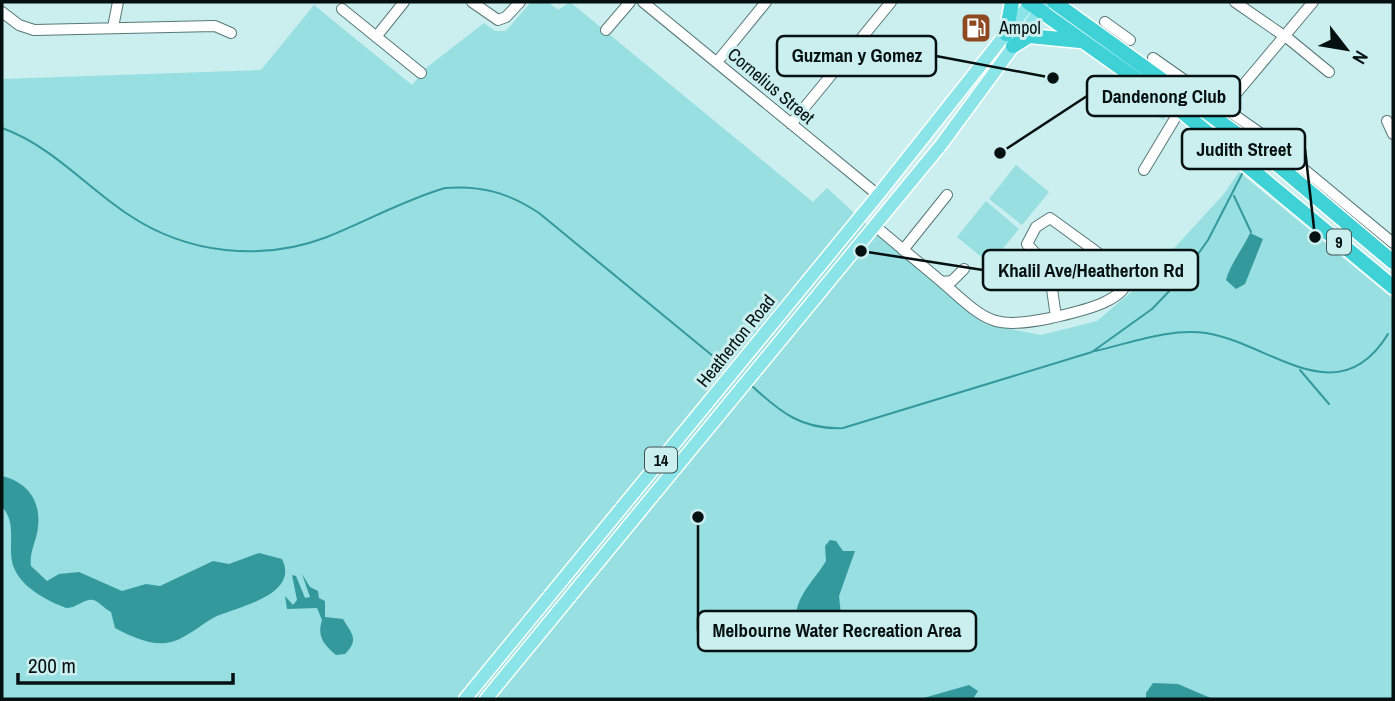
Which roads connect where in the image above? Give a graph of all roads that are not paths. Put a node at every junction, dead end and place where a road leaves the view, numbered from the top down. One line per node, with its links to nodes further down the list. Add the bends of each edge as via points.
1 (118, 2): 18 (street)
2 (404, 2): 22 (street)
3 (472, 2): 4 (street, via 500,20)
4 (520, 2)
5 (630, 2): 19 (street)
6 (643, 2): 28 (street, Cornelius Street)
7 (766, 2): 28 (street)
8 (891, 2): 34 (street)
9 (1012, 2): 24 (highway)
10 (1054, 2): 14 (highway, 9)
11 (1235, 2): 23 (street)
12 (1313, 2): 23 (street)
13 (1035, 4): 24 (main road, Heatherton Road / 14); 26 (highway, 9)
14 (1069, 8): 21 (highway, 9)
15 (342, 9): 22 (street)
16 (2, 12): 18 (street, via 34,30)
17 (1105, 22): 21 (street)
18 (113, 27): 20 (street, via 215,26)
19 (607, 30)
20 (231, 33)
21 (1114, 36): 25 (street); 43 (highway, 9)
22 (376, 37): 30 (street)
23 (1285, 37): 29 (street); 31 (street)
24 (1009, 40): 26 (highway, via 1029,36); 37 (main road, Heatherton Road / 14); 39 (main road, Heatherton Road / 14, via 941,145)
25 (1130, 40)
26 (1080, 41): 32 (highway, 9)
27 (1153, 58): 31 (street)
28 (717, 62): 34 (street, Cornelius Street)
29 (1329, 72)
30 (421, 74)
31 (1224, 108): 43 (street, via 1260,133)
32 (1180, 110): 36 (street); 45 (highway, 9)
33 (1387, 121): 35 (street)
34 (791, 124): 37 (street, Cornelius Street)
35 (1393, 134)
36 (1144, 170)
37 (878, 195): 39 (main road); 40 (main road, Heatherton Road / 14)
38 (947, 195): 42 (street)
39 (891, 206): 41 (main road, Heatherton Road / 14)
40 (861, 215): 41 (main road); 49 (main road, Heatherton Road / 14)
41 (875, 226): 42 (street); 50 (main road, Heatherton Road / 14)
42 (904, 250): 46 (street)
43 (1392, 252): 45 (street)
44 (964, 269): 46 (street, via 953,281)
45 (1374, 271): 47 (highway, 9)
46 (942, 282): 48 (street, via 993,323)
47 (1393, 287)
48 (1056, 317): 48 (street, via 1106,302 1129,280 1116,263 1050,218 1036,227 1027,244 1049,268)
49 (466, 699)
50 (486, 699)

